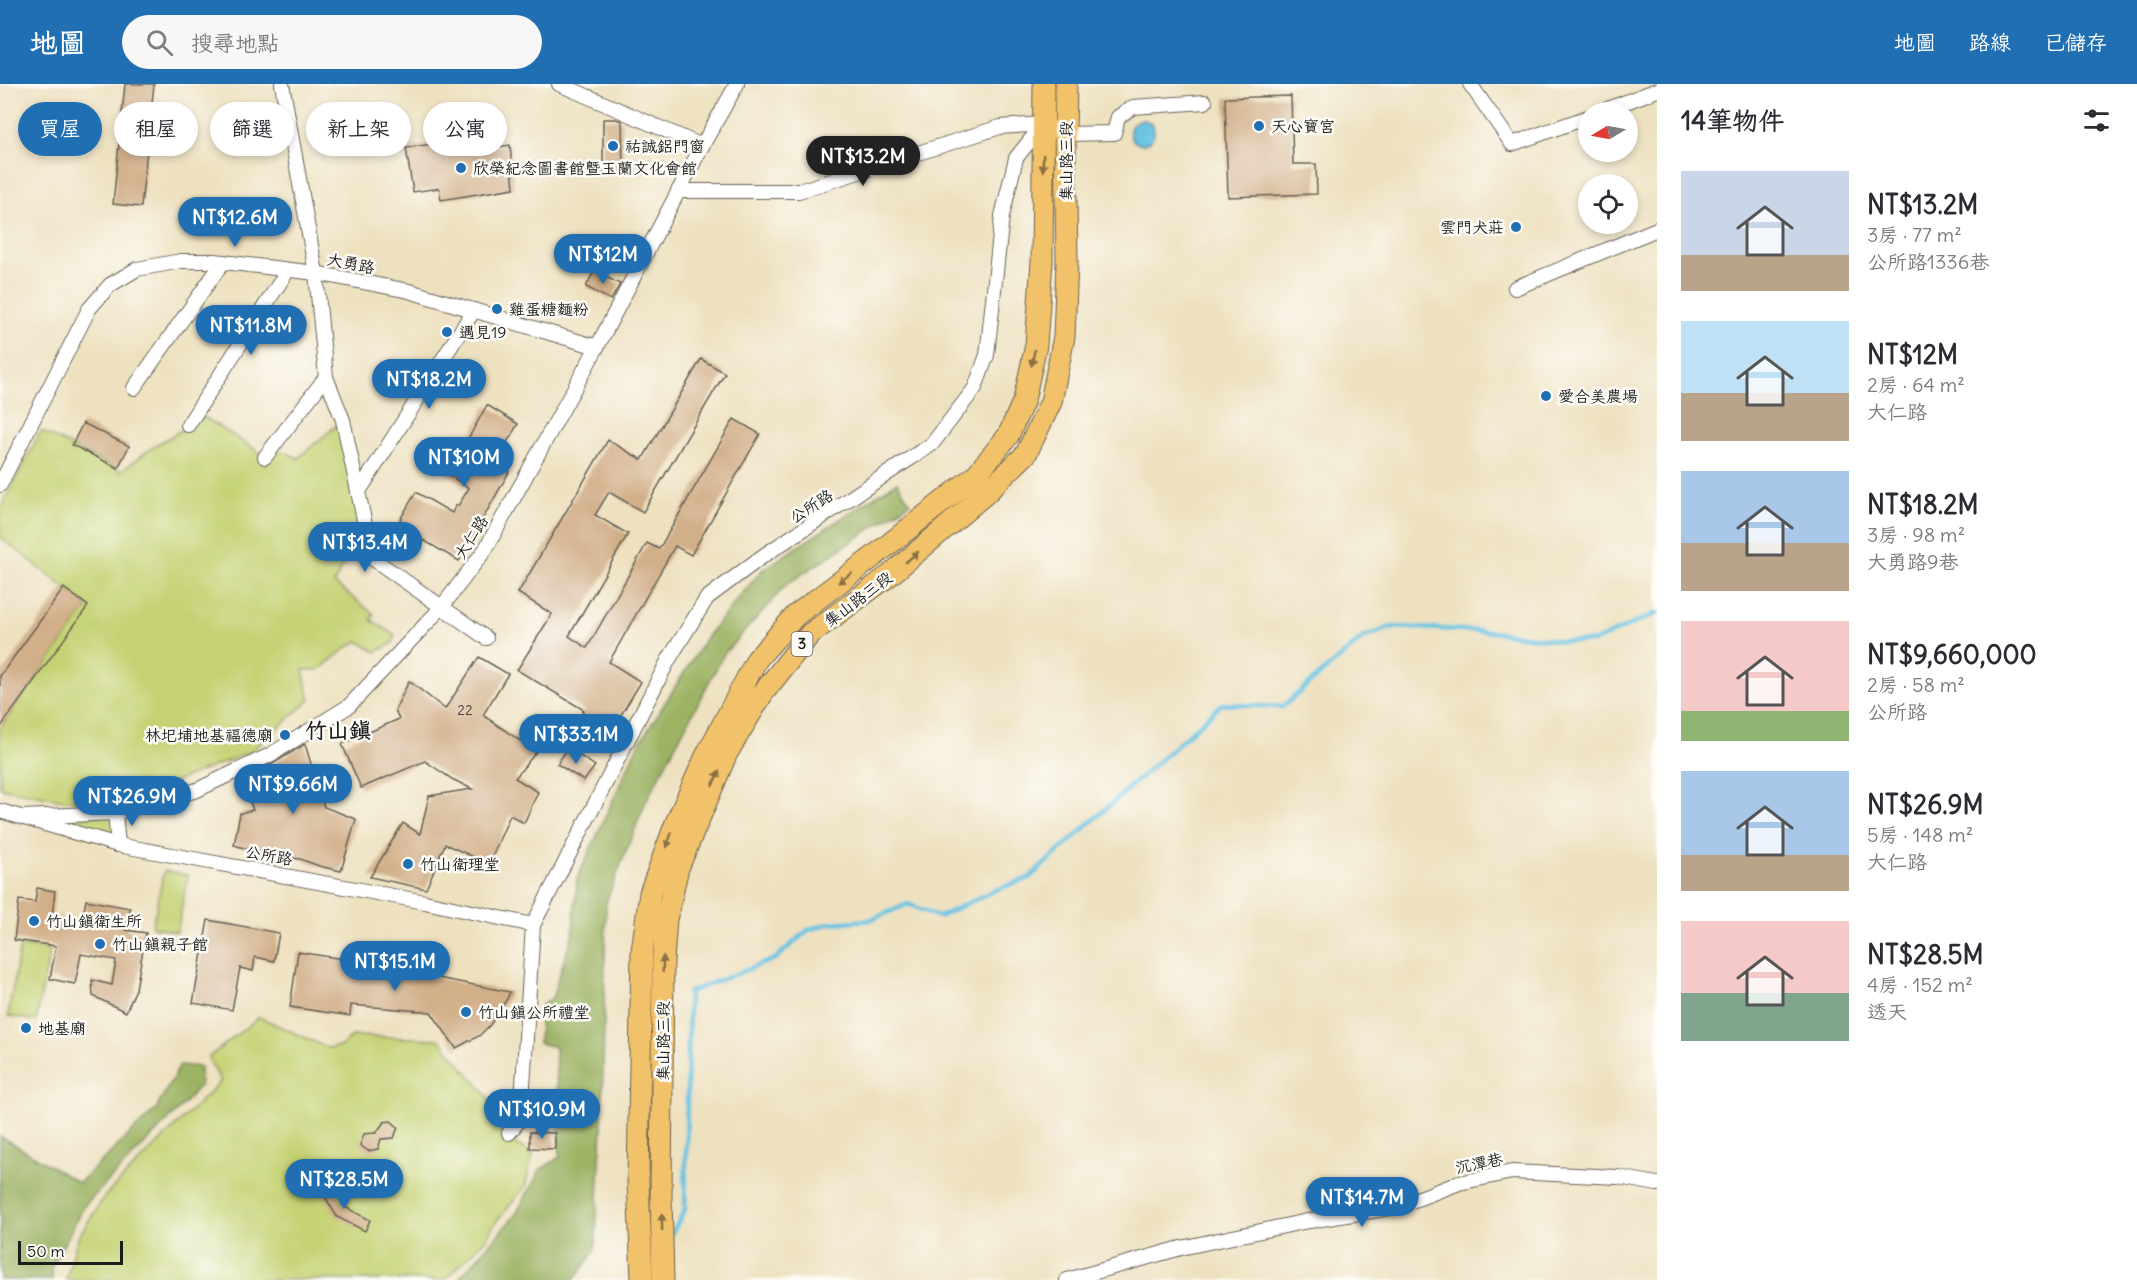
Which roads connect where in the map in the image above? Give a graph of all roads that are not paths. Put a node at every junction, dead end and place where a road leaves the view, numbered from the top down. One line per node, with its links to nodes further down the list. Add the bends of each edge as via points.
1 (282, 84): 18 (street)
2 (559, 84): 13 (street)
3 (737, 84): 13 (street, 大仁路)
4 (1044, 84): 11 (main road, 集山路三段 / 3)
5 (1066, 84): 12 (main road, 集山路三段 / 3)
6 (1470, 84): 10 (street, via 1512,144)
7 (1657, 90): 9 (street)
8 (1205, 102): 12 (street, via 1133,107 1118,117 1114,133)
9 (1626, 102)
10 (1578, 121)
11 (1043, 124): 12 (street); 14 (street, via 1000,127 799,191); 34 (street, 公所路, via 1016,158 1002,216 987,355 975,388 932,444 763,556 707,598 669,660); 37 (main road, 集山路三段 / 3, one-way to 37, via 1042,261 1036,345 1024,400 1008,436 975,476 796,615 757,659 693,785 650,892 642,951 638,1180)
12 (1065, 134): 38 (main road, 集山路三段 / 3, one-way to 12, via 663,961 666,919 678,868 727,753 763,693 810,634 890,575 1026,454 1051,402 1064,337)
13 (702, 146): 14 (street, 大仁路)
14 (678, 191): 21 (street, 大仁路)
15 (1657, 229): 19 (street)
16 (223, 262): 17 (street, 大勇路); 23 (street); 26 (street, 大勇路, via 181,261 137,268 110,285 89,309)
17 (288, 270): 18 (street, 大勇路); 24 (street)
18 (316, 273): 20 (street, 大勇路, via 409,291); 22 (street)
19 (1515, 288)
20 (474, 310): 21 (street, 大勇路); 27 (street)
21 (597, 347): 28 (street, 大仁路, via 485,550)
22 (326, 376): 25 (street); 27 (street, via 343,420)
23 (134, 388)
24 (188, 425)
25 (265, 457)
26 (0, 485)
27 (358, 493): 28 (street, via 372,558)
28 (441, 608): 29 (street); 31 (street, 大仁路, via 349,706 270,755 197,790)
29 (486, 639)
30 (0, 811): 32 (street, 公所路)
31 (115, 813): 32 (street, 大仁路); 33 (street)
32 (23, 817): 33 (street, 公所路)
33 (118, 845): 34 (street, 公所路)
34 (533, 925): 35 (street, 公所路, via 521,1118)
35 (509, 1133)
36 (1657, 1184): 39 (street, 沉潭巷, via 1618,1177 1512,1172 1459,1184 1396,1207 1181,1248)
37 (642, 1280)
38 (663, 1280)
39 (1067, 1280)

